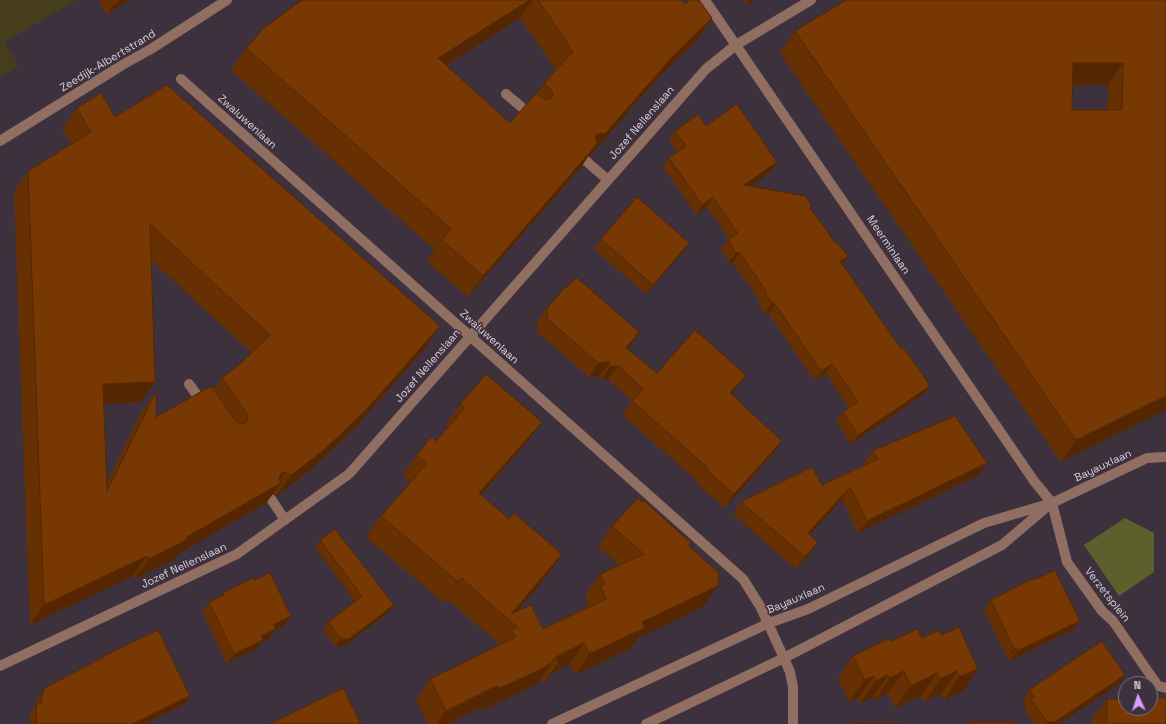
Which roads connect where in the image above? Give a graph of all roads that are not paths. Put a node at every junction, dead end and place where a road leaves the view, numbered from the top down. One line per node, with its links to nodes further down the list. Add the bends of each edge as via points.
1 (227, 0): 8 (street, Zeedijk-Albertstrand)
2 (705, 0): 4 (street, Meerminlaan)
3 (811, 0): 4 (street, Jozef Nellenslaan)
4 (736, 45): 10 (street, Jozef Nellenslaan, via 706,69); 16 (street, Meerminlaan, via 1034,481)
5 (181, 79): 11 (street, Zwaluwenlaan)
6 (506, 94): 7 (street)
7 (531, 115)
8 (0, 141)
9 (586, 161): 10 (street)
10 (608, 180): 11 (street, Jozef Nellenslaan)
11 (470, 336): 17 (street, Jozef Nellenslaan, via 349,474); 18 (street, Zwaluwenlaan, via 743,579)
12 (189, 384): 13 (street)
13 (210, 414)
14 (1166, 457): 16 (street, Bayauxlaan, via 1147,458)
15 (271, 500): 17 (street)
16 (1052, 503): 18 (street, Bayauxlaan, via 984,523 808,609); 19 (street, Bayauxlaan, via 1002,545); 21 (street, Verzetsplein, via 1067,562 1102,611 1113,621 1158,686)
17 (286, 520): 20 (street, Jozef Nellenslaan, via 237,554)
18 (768, 623): 19 (street, Zwaluwenlaan); 22 (street, Bayauxlaan)
19 (784, 658): 23 (street, Bayauxlaan); 24 (street, Zwaluwenlaan, via 790,672)
20 (0, 666)
21 (1166, 688)
22 (552, 724)
23 (646, 724)
24 (793, 724)

